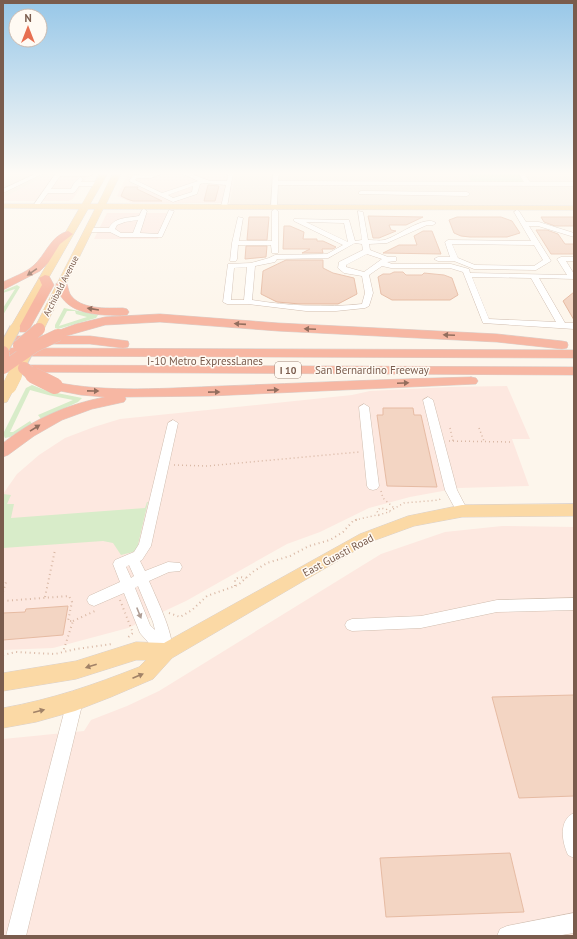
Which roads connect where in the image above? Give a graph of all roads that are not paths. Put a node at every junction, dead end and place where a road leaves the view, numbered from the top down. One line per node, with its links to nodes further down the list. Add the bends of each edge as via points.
1 (78, 217): 16 (main road, Archibald Avenue)
2 (96, 217): 14 (main road, Archibald Avenue)
3 (134, 217): 15 (street, via 114,224)
4 (142, 217): 17 (street)
5 (168, 217): 17 (street, via 160,236)
6 (274, 217): 22 (street)
7 (360, 217): 11 (street)
8 (520, 217): 13 (street)
9 (240, 218): 21 (street)
10 (347, 221): 11 (street); 23 (street); 23 (street, via 296,220)
11 (360, 221): 19 (street)
12 (433, 223): 19 (street, via 426,223 385,242)
13 (524, 224): 18 (street, via 539,224); 20 (street)
14 (89, 230): 15 (street); 38 (main road, Archibald Avenue)
15 (111, 230): 17 (street, via 120,235)
16 (68, 234): 37 (main road, Archibald Avenue); 39 (highway, one-way to 39, via 56,242 36,269)
17 (136, 235)
18 (574, 235)
19 (365, 242): 23 (street); 24 (street)
20 (536, 242): 27 (street, via 448,242); 30 (street, via 547,261)
21 (235, 243): 22 (street); 26 (street)
22 (275, 243): 25 (street)
23 (350, 244): 25 (street, via 328,256)
24 (367, 251): 29 (street); 33 (street, via 342,264 342,268 347,271)
25 (275, 256): 31 (street, via 272,260)
26 (233, 259)
27 (455, 259): 29 (street); 32 (street)
28 (574, 259): 36 (street, via 561,259)
29 (385, 261): 32 (street, via 391,266 451,266); 33 (street)
30 (542, 264): 32 (street, via 536,268); 35 (street)
31 (251, 266): 40 (street); 40 (street, via 231,266 227,302)
32 (468, 270): 34 (street); 42 (street, via 486,321)
33 (365, 274): 40 (street, via 369,294 365,306 341,310 280,307)
34 (534, 276): 35 (street); 42 (street)
35 (549, 276): 36 (street)
36 (573, 277)
37 (45, 278): 44 (highway, via 48,285)
38 (62, 284): 41 (highway, one-way to 38, via 79,306 66,296); 45 (main road, Archibald Avenue)
39 (3, 287)
40 (248, 302)
41 (160, 318): 49 (highway, one-way to 41, via 497,338); 51 (highway, bridge, via 105,321 80,327 58,335)
42 (562, 325): 43 (street)
43 (574, 326)
44 (19, 328): 50 (main road, bridge); 51 (highway)
45 (39, 329): 51 (highway, bridge)
46 (3, 340): 48 (highway, via 90,340)
47 (3, 344): 48 (highway)
48 (130, 345): 49 (highway)
49 (573, 348): 50 (highway, I-10 Metro ExpressLanes)
50 (3, 351): 52 (highway, bridge)
51 (21, 355): 52 (highway); 54 (highway, bridge); 57 (highway, one-way to 57, bridge, via 37,378 66,389); 58 (main road, bridge)
52 (3, 360): 53 (highway, I-10 Metro ExpressLanes)
53 (574, 362)
54 (3, 368): 55 (highway, San Bernardino Freeway / I 10)
55 (574, 371)
56 (574, 376): 57 (highway, one-way to 56, via 358,384 554,379)
57 (194, 392): 62 (highway, one-way to 57, via 45,422 89,405 129,398)
58 (3, 399)
59 (428, 400): 65 (street, via 451,490)
60 (364, 407): 63 (street)
61 (173, 423): 66 (street, via 145,546 143,552)
62 (3, 451)
63 (373, 486)
64 (574, 510): 65 (main road, East Guasti Road)
65 (462, 511): 73 (main road, East Guasti Road, via 413,520 365,538)
66 (133, 559): 68 (street); 69 (street, via 119,564)
67 (176, 567): 68 (street, via 168,567)
68 (142, 579): 69 (street); 73 (street, via 160,622)
69 (123, 592): 71 (street); 73 (street, one-way to 73, via 145,629)
70 (574, 604): 72 (street, via 497,606 420,622)
71 (96, 605)
72 (352, 625)
73 (166, 652): 74 (main road, one-way to 74, via 136,651 76,670); 75 (main road, East Guasti Road, one-way to 73, via 146,673)
74 (3, 682)
75 (74, 701): 76 (main road, East Guasti Road, one-way to 75); 80 (street)
76 (3, 718)
77 (574, 822): 78 (street, via 571,826)
78 (574, 849)
79 (574, 923): 81 (street)
80 (16, 936)
81 (507, 936)

